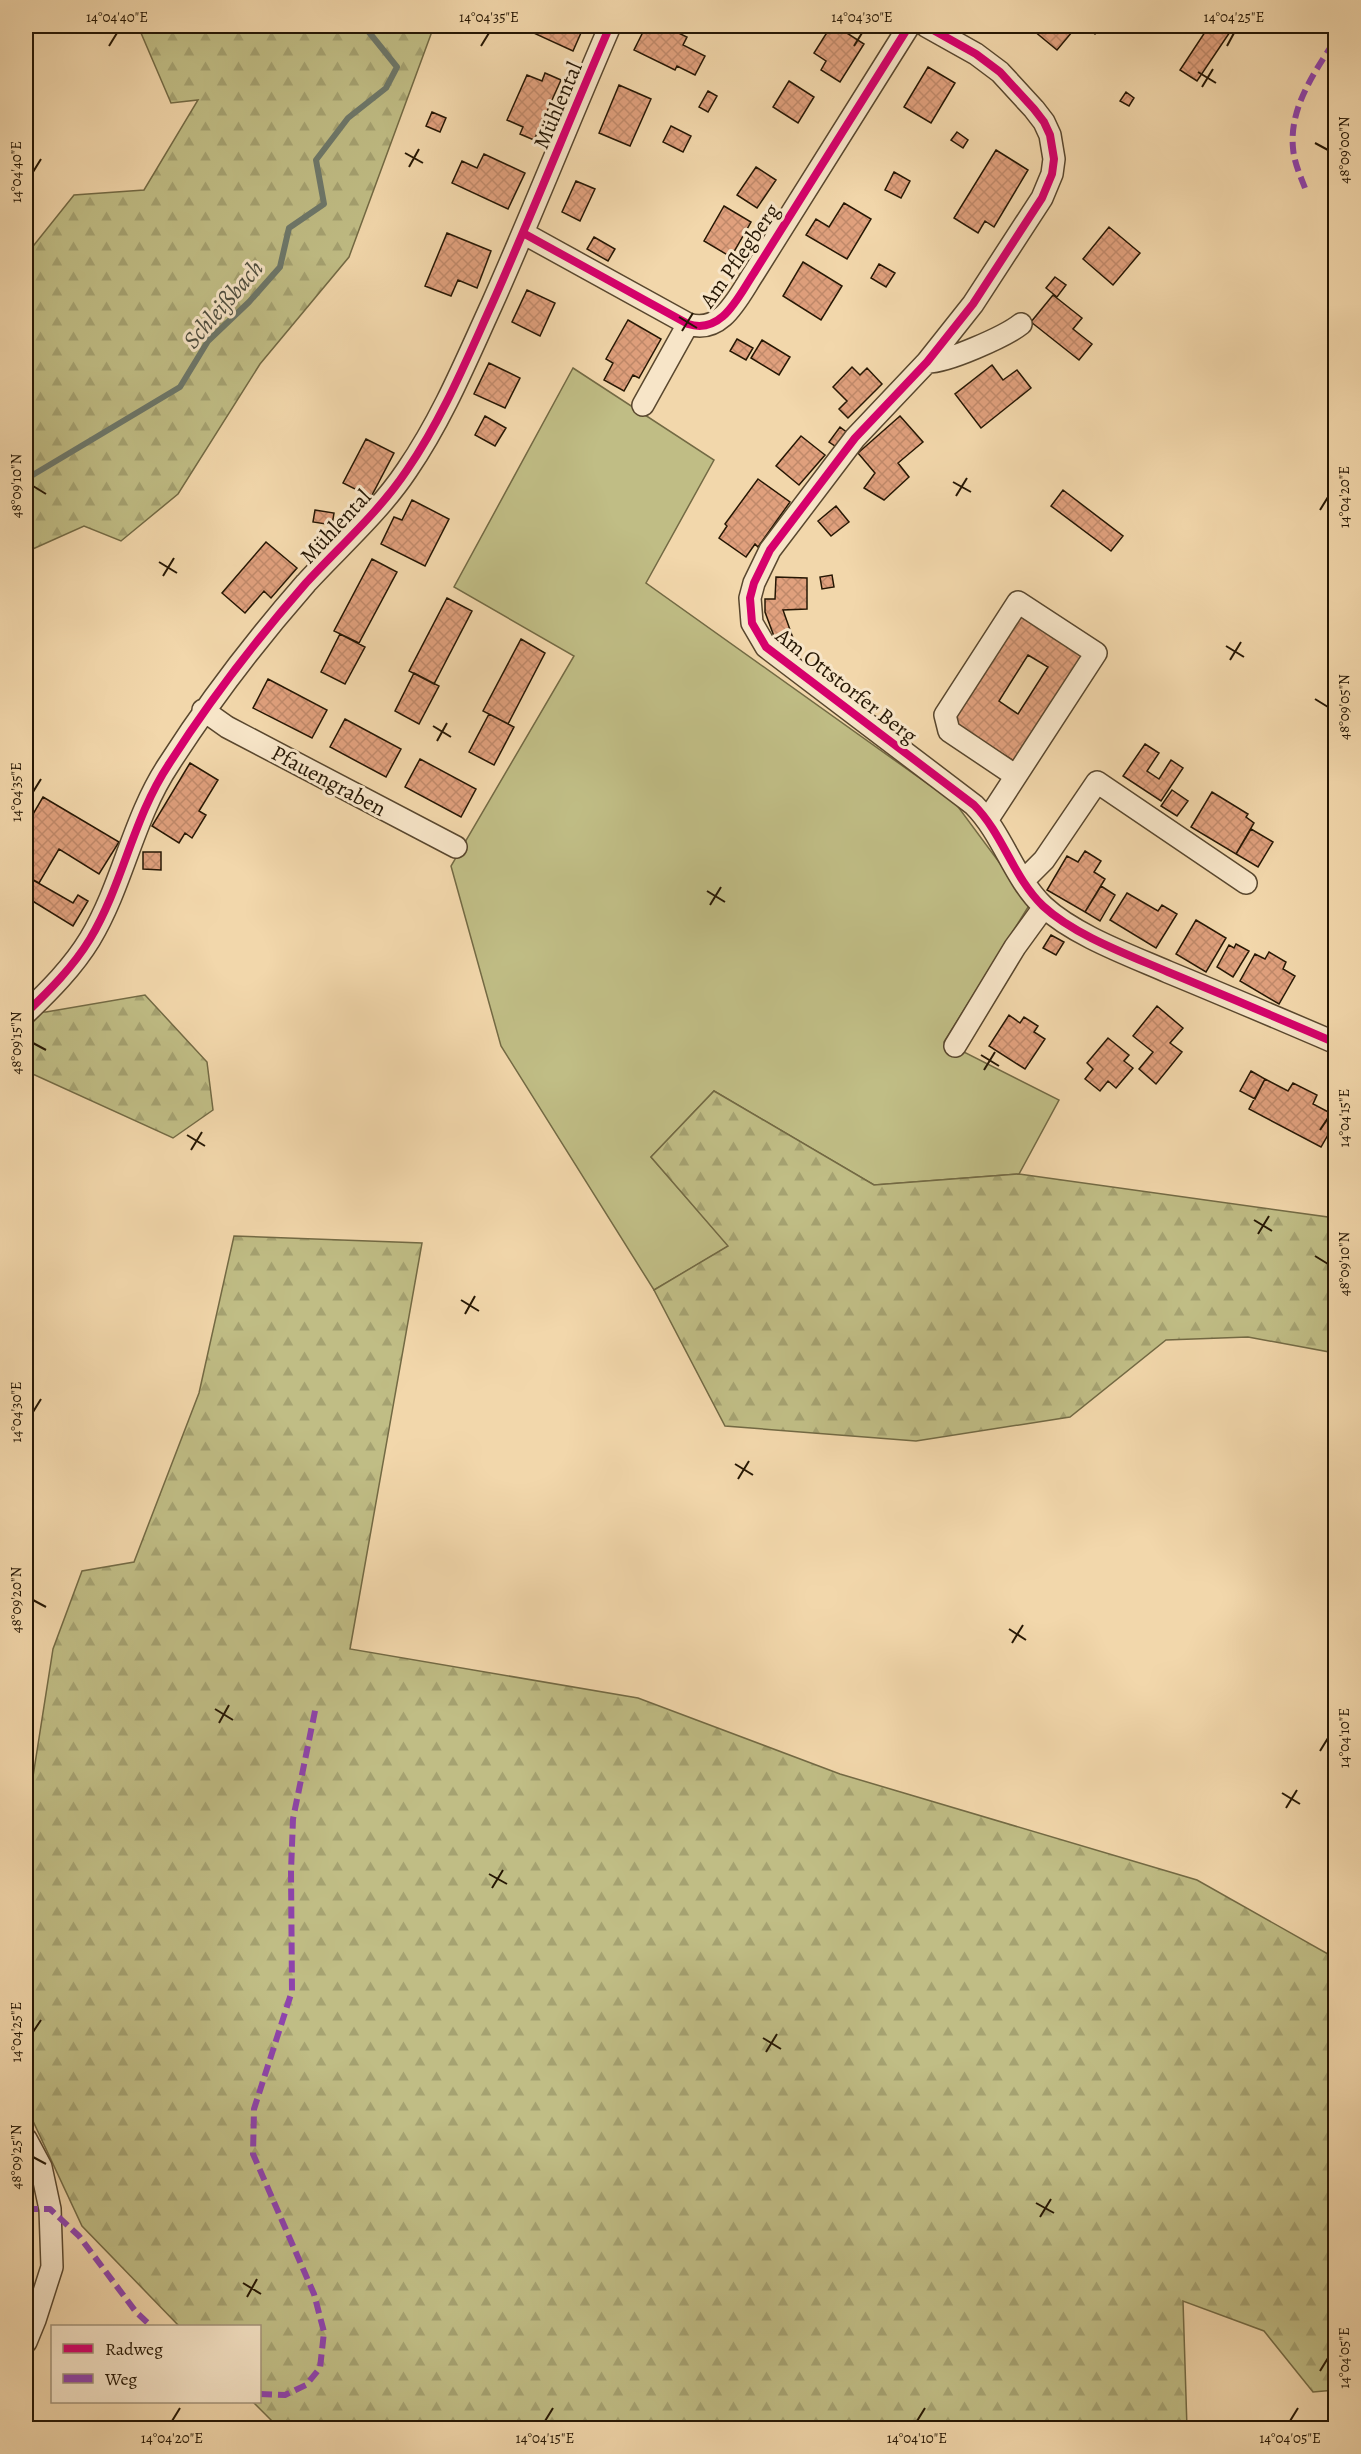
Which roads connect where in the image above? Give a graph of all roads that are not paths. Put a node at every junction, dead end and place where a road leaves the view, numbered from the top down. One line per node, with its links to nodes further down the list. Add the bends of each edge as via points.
1 (610, 26): 4 (street, Mühlental)
2 (909, 26): 5 (street, Am Pflegberg, via 729,310 710,326)
3 (926, 26): 7 (street, Am Ottstorfer Berg, via 982,58 1010,81 1044,122 1054,159 1042,198 973,304)
4 (523, 233): 5 (street, Am Pflegberg); 9 (street, Mühlental, via 465,365 406,472 254,645)
5 (688, 324): 8 (street)
6 (1021, 324): 7 (street, via 1000,337 940,361)
7 (927, 362): 11 (street, Am Ottstorfer Berg, via 855,438 770,550 754,583 750,611 752,624 766,647 954,788)
8 (643, 405)
9 (203, 710): 12 (street, Pfauengraben, via 227,727); 16 (street, Mühlental, via 149,798 90,939 67,971)
10 (1016, 776): 10 (street, via 1096,652 1018,602 945,715 949,731); 11 (street)
11 (988, 819): 13 (street, Am Ottstorfer Berg)
12 (456, 847)
13 (1023, 881): 14 (street, via 1049,854 1097,782); 15 (street, Am Ottstorfer Berg)
14 (1246, 883)
15 (1044, 906): 17 (street, Am Ottstorfer Berg, via 1117,950); 18 (street)
16 (26, 1014)
17 (1335, 1043)
18 (955, 1047)
19 (26, 2139): 20 (street, via 41,2167 50,2209 52,2267)
20 (26, 2342)

